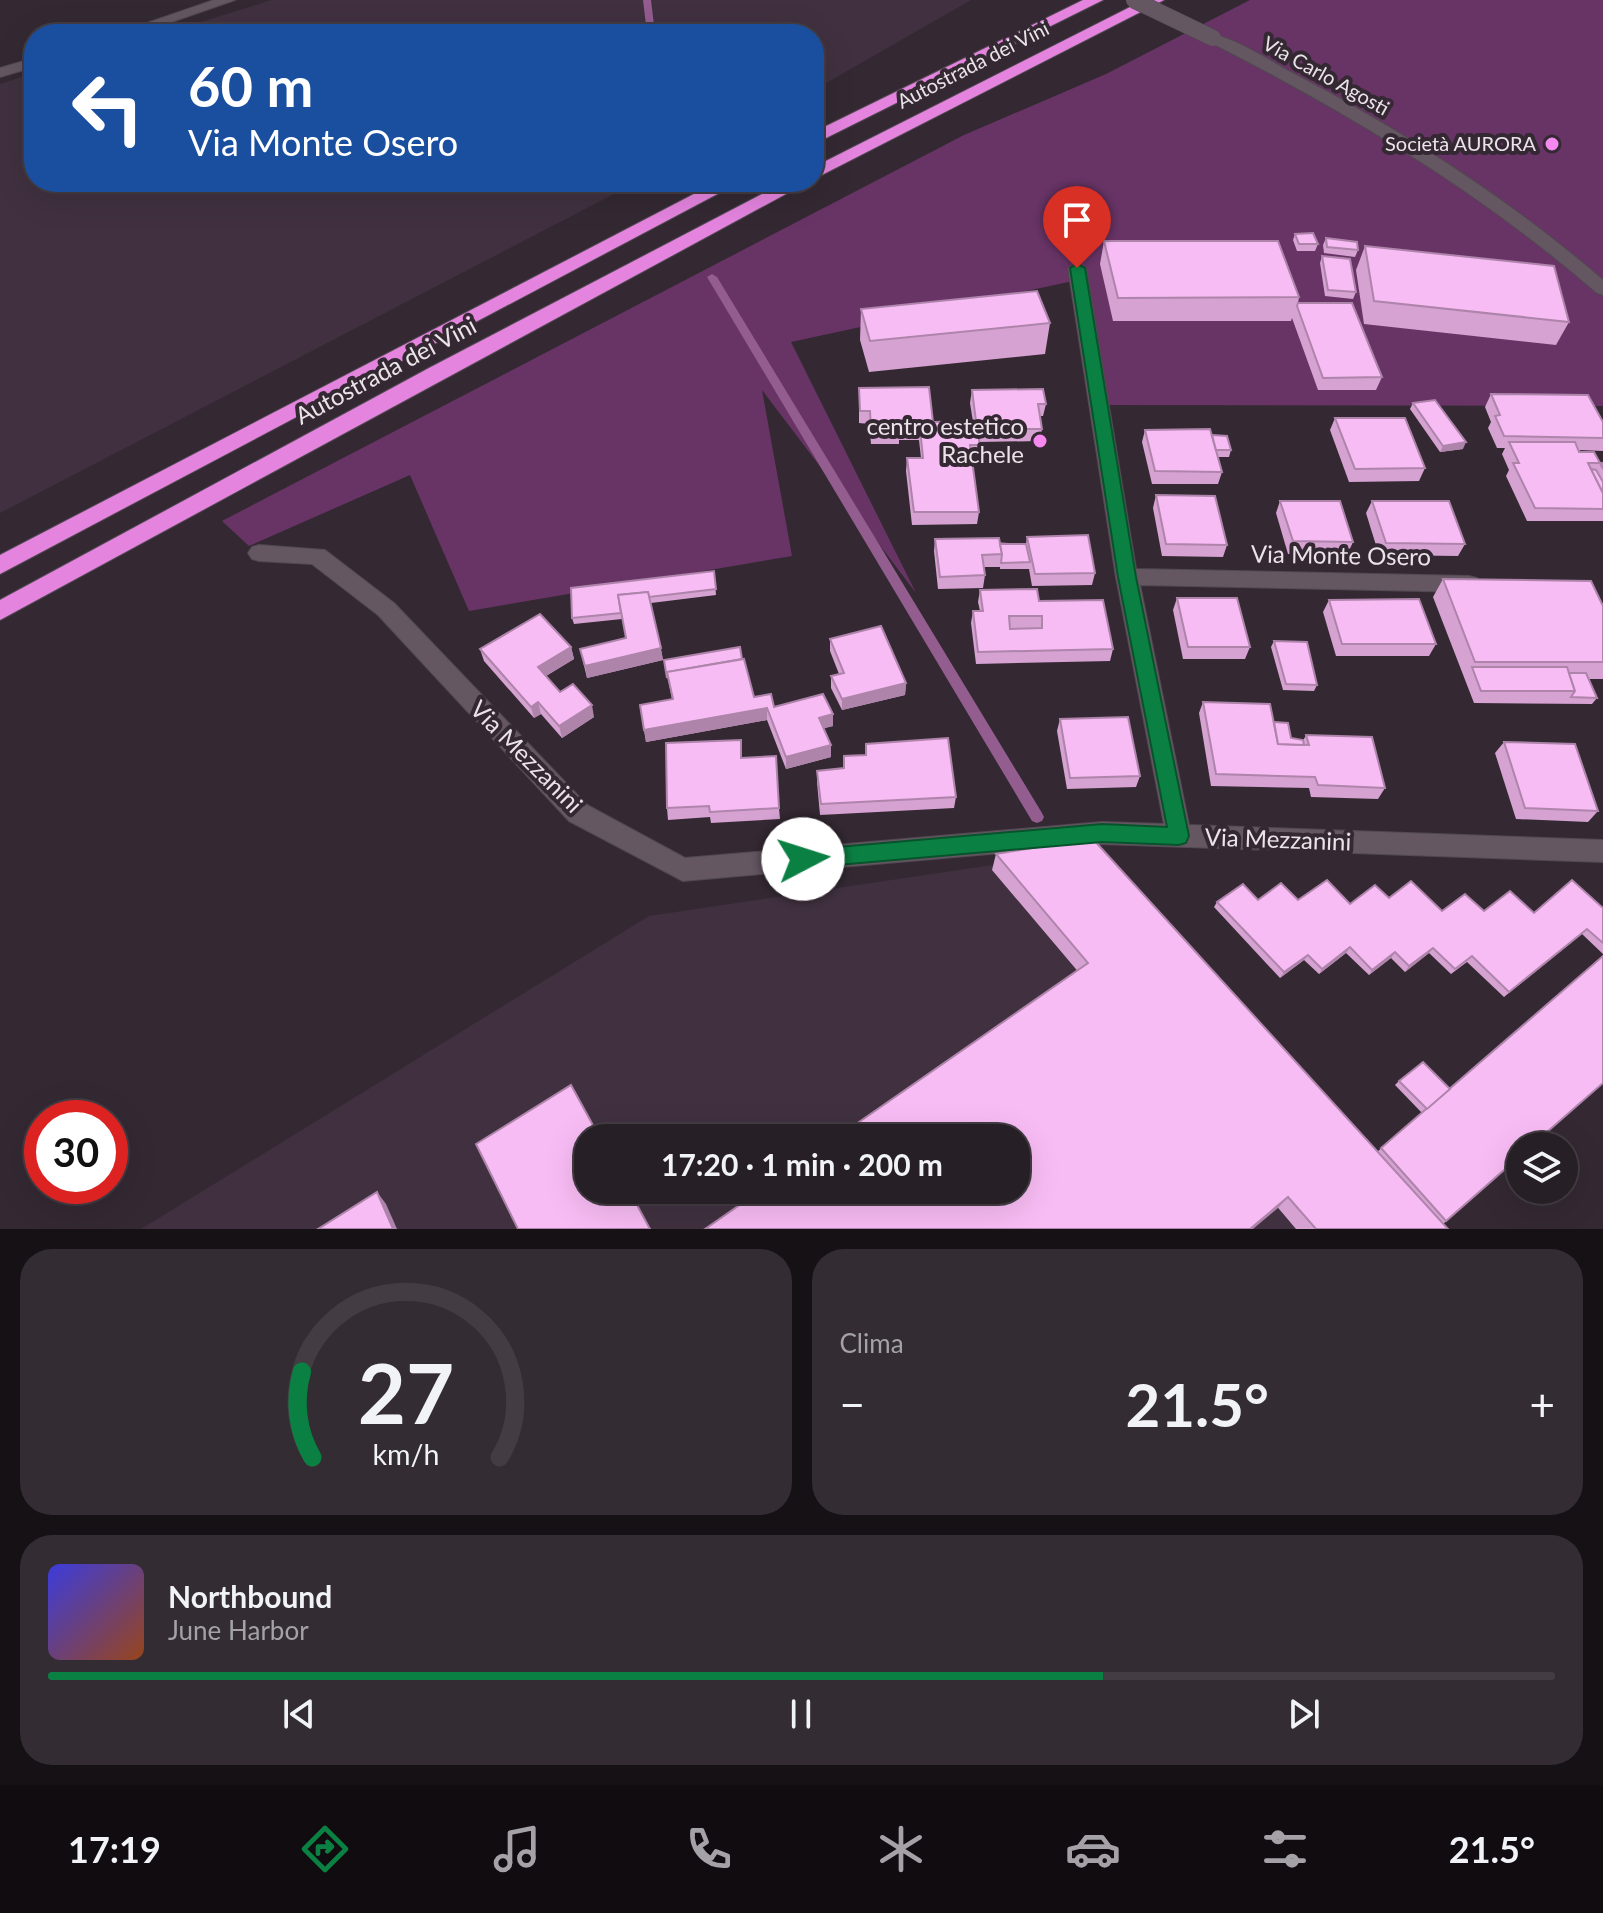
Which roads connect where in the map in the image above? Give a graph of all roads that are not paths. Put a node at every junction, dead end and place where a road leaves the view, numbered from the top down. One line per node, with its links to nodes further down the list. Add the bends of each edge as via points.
1 (228, 0): 5 (street)
2 (1095, 0): 8 (highway, Autostrada dei Vini)
3 (1134, 0): 13 (street, Via Carlo Agosti, bridge, via 1306,84 1470,185)
4 (1156, 0): 9 (highway, Autostrada dei Vini)
5 (153, 24)
6 (24, 65): 7 (street)
7 (0, 73)
8 (824, 134)
9 (824, 169)
10 (712, 192): 15 (highway, Autostrada dei Vini)
11 (780, 192): 18 (highway, Autostrada dei Vini)
12 (1077, 268): 16 (street)
13 (1603, 289)
14 (259, 553): 19 (street, Via Mezzanini, via 317,556 386,609 578,813 683,870 1102,833)
15 (0, 565)
16 (1127, 577): 17 (street, Via Monte Osero); 19 (street)
17 (1490, 585)
18 (0, 611)
19 (1179, 836): 20 (street, Via Mezzanini)
20 (1603, 851)

